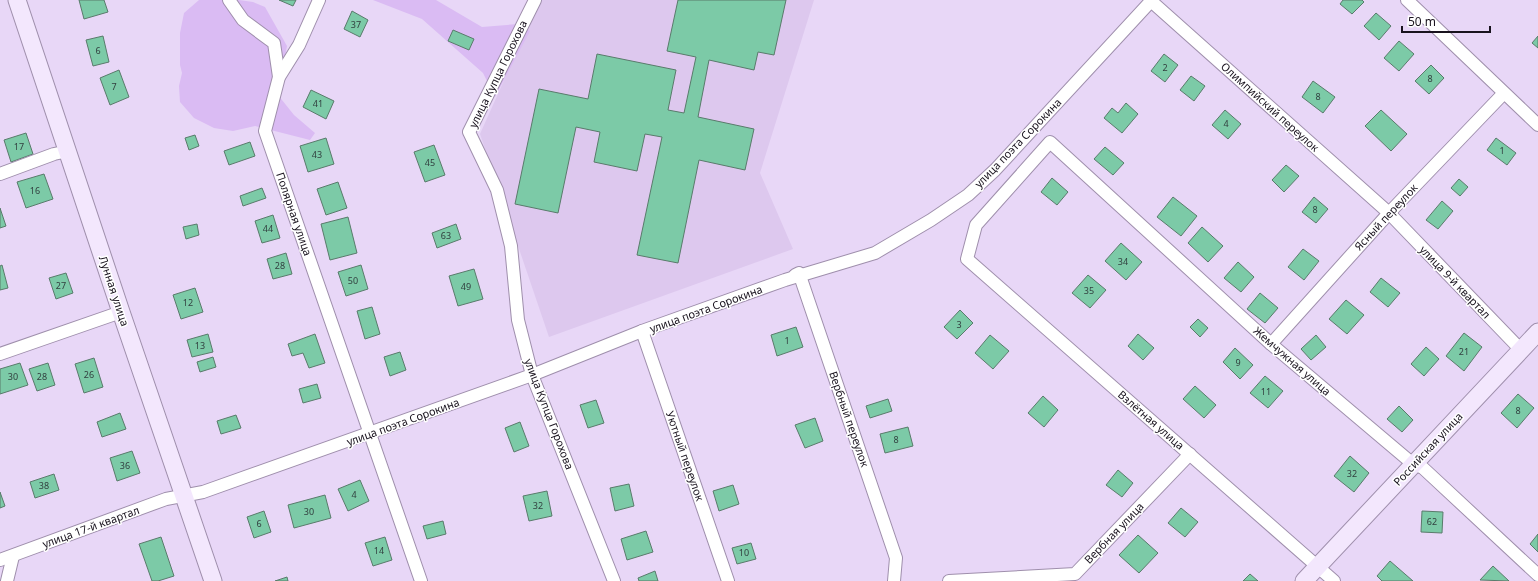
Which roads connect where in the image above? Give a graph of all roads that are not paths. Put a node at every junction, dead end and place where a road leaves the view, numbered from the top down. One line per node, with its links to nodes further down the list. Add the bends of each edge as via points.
1 (17, 0): 11 (street, Лунная улица)
2 (229, 0): 7 (street, via 242,20 274,43)
3 (319, 0): 7 (street, Полярная улица, via 299,45)
4 (535, 0): 21 (street, улица Купца Горохова, via 469,132 497,190 511,246 518,320)
5 (1152, 0): 13 (street, Олимпийский переулок); 14 (street, улица поэта Сорокина, via 995,170 968,195 932,220 875,253)
6 (1407, 0): 8 (street)
7 (279, 77): 22 (street, Полярная улица, via 265,131)
8 (1504, 94): 9 (street); 13 (street, Ясный переулок)
9 (1538, 124)
10 (1050, 142): 18 (street, Жемчужная улица); 23 (street, Взлётная улица, via 976,225 967,259)
11 (68, 151): 12 (street); 15 (street, Лунная улица)
12 (0, 174)
13 (1389, 213): 18 (street, Ясный переулок); 19 (street, улица 9-й квартал)
14 (786, 280): 16 (street, улица поэта Сорокина); 35 (street, Вербный переулок, via 798,273 896,558)
15 (121, 312): 20 (street); 25 (street, Лунная улица)
16 (642, 331): 21 (street, улица поэта Сорокина); 34 (street, Уютный переулок)
17 (1538, 332): 19 (street, Российская улица)
18 (1271, 344): 24 (street, Жемчужная улица)
19 (1521, 350): 24 (street, Российская улица)
20 (0, 354)
21 (532, 375): 22 (street, улица поэта Сорокина); 33 (street, улица Купца Горохова)
22 (370, 433): 25 (street, улица поэта Сорокина, via 203,492); 32 (street, Полярная улица)
23 (1190, 454): 28 (street, Взлётная улица); 36 (street, Вербная улица, via 1075,574)
24 (1413, 464): 28 (street, Российская улица); 29 (street, Жемчужная улица, via 1423,468)
25 (183, 494): 26 (street, улица 17-й квартал); 31 (street, Лунная улица)
26 (13, 556): 27 (street, улица 17-й квартал); 30 (street)
27 (0, 560)
28 (1318, 566): 37 (street, Российская улица); 38 (street, Взлётная улица)
29 (1538, 575)
30 (7, 581)
31 (213, 581)
32 (421, 581)
33 (614, 581)
34 (728, 581)
35 (894, 581)
36 (949, 581)
37 (1304, 581)
38 (1334, 581)

